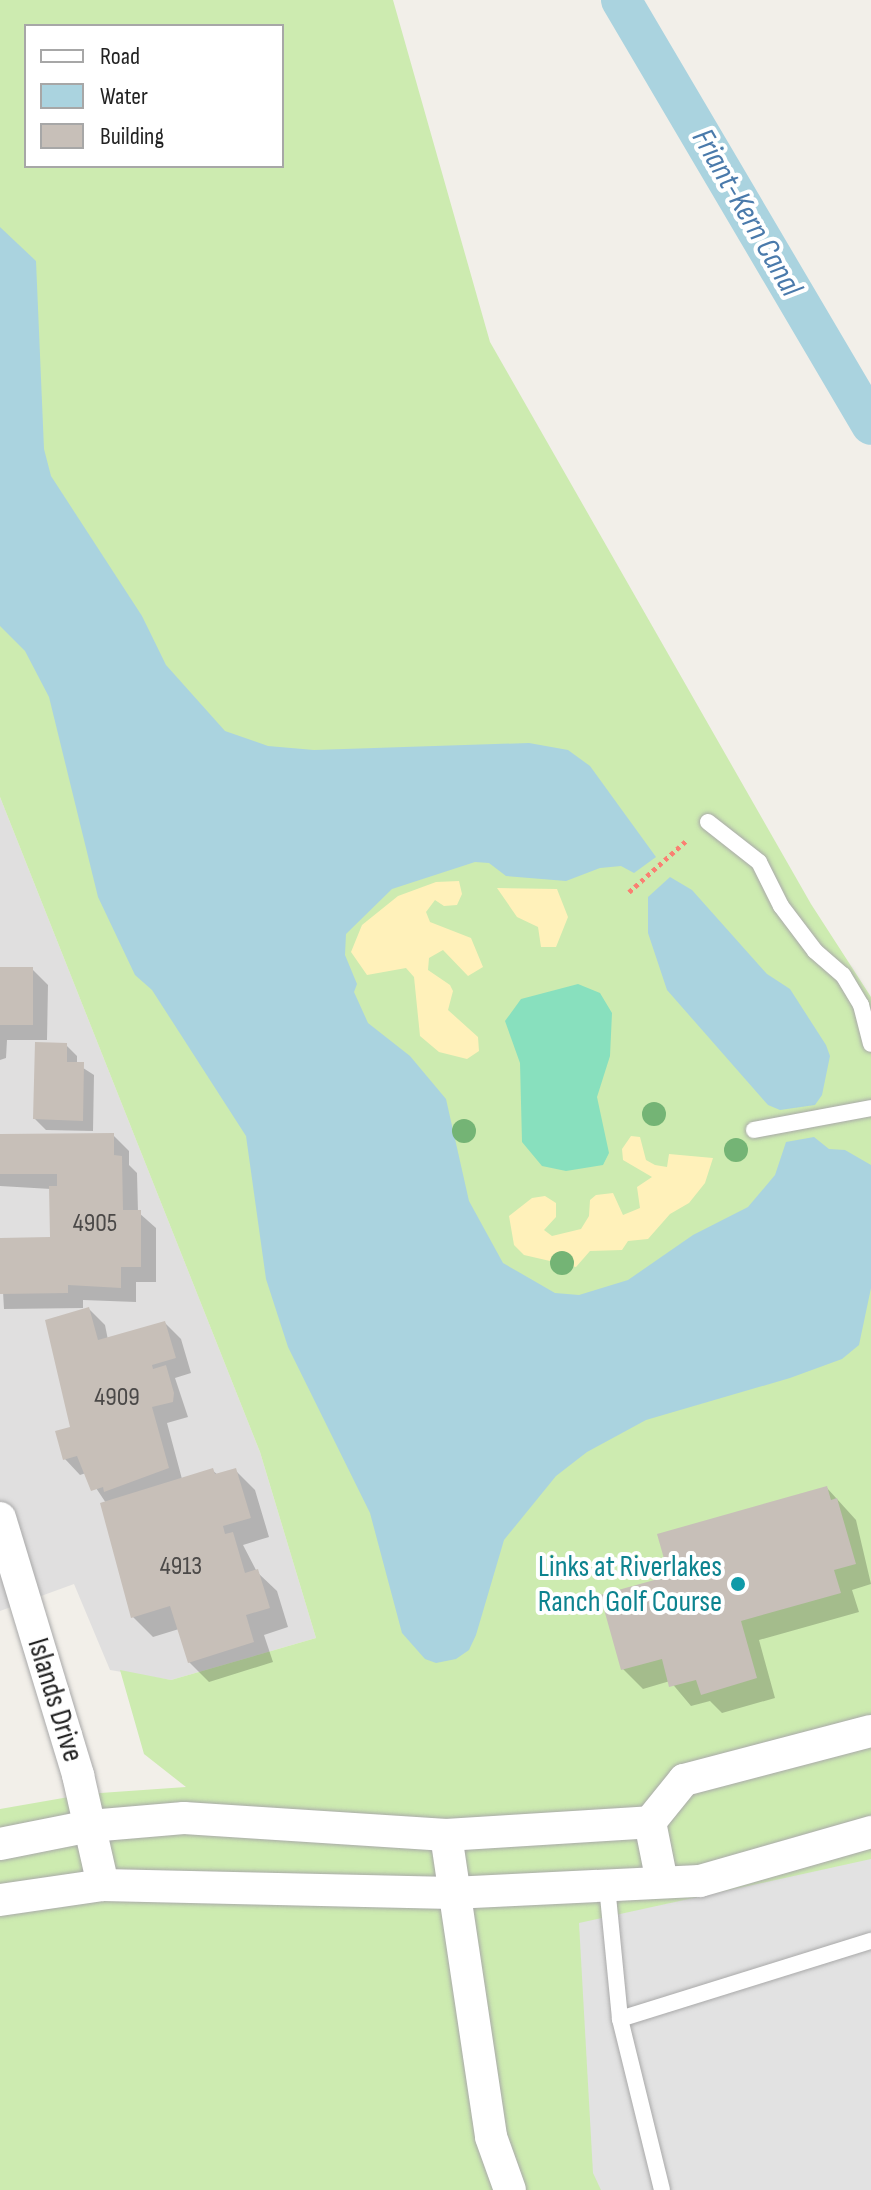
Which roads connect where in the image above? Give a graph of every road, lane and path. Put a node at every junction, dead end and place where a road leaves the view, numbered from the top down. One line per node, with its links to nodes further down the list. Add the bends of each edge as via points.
1 (708, 821): 2 (path); 3 (lane, via 759,862 781,906 815,951 843,975 861,1005)
2 (629, 892)
3 (871, 1044)
4 (871, 1108): 5 (lane)
5 (754, 1130)
6 (0, 1518): 9 (street, Islands Drive)
7 (871, 1731): 8 (street, via 684,1780)
8 (650, 1822): 11 (street); 13 (street)
9 (90, 1826): 11 (street, via 184,1818); 12 (street); 14 (street, Islands Drive)
10 (871, 1832): 13 (street, via 700,1881)
11 (446, 1835): 16 (street)
12 (0, 1844)
13 (662, 1882): 15 (street)
14 (103, 1885): 16 (street); 17 (street)
15 (607, 1886): 16 (street); 19 (lane)
16 (452, 1893): 20 (street, via 491,2137)
17 (0, 1900)
18 (871, 1941): 19 (lane)
19 (620, 2019): 21 (lane)
20 (510, 2190)
21 (662, 2190)

